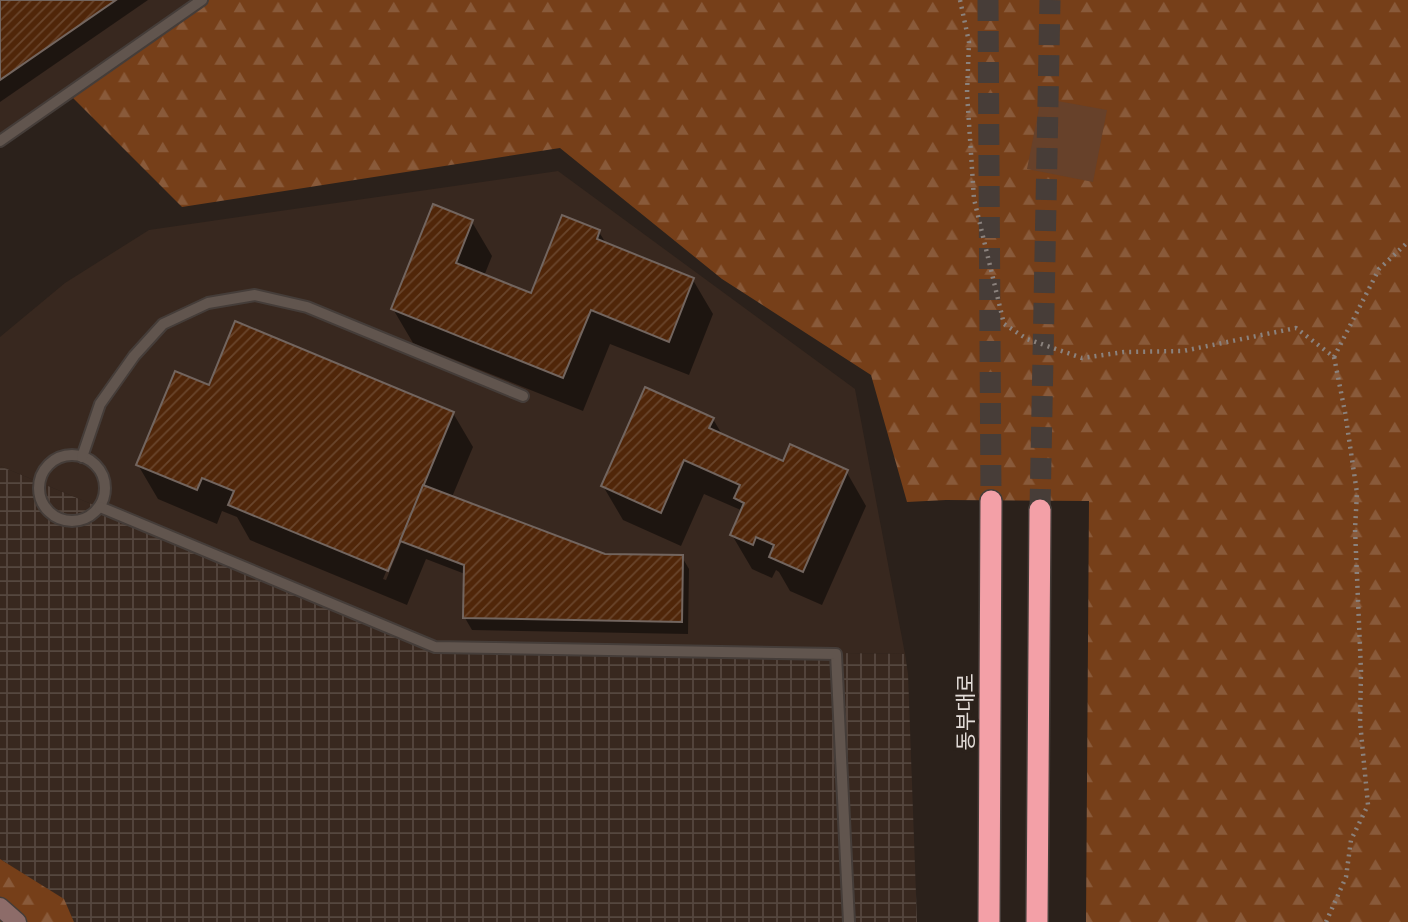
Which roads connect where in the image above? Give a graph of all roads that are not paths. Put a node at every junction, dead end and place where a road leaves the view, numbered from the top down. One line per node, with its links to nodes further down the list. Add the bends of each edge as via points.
1 (202, 0): 2 (lane)
2 (0, 141)
3 (523, 396): 4 (lane, via 307,307 255,295 208,303 163,324 100,404)
4 (82, 457): 6 (lane, via 104,477); 6 (lane, via 72,455 51,462 43,471 39,493 50,513 70,522 82,520)
5 (991, 501): 11 (highway, 동부대로)
6 (100, 507): 10 (lane, via 435,647 836,654)
7 (1040, 510): 12 (highway)
8 (0, 907): 9 (street)
9 (17, 922)
10 (849, 922)
11 (989, 922)
12 (1037, 922)

